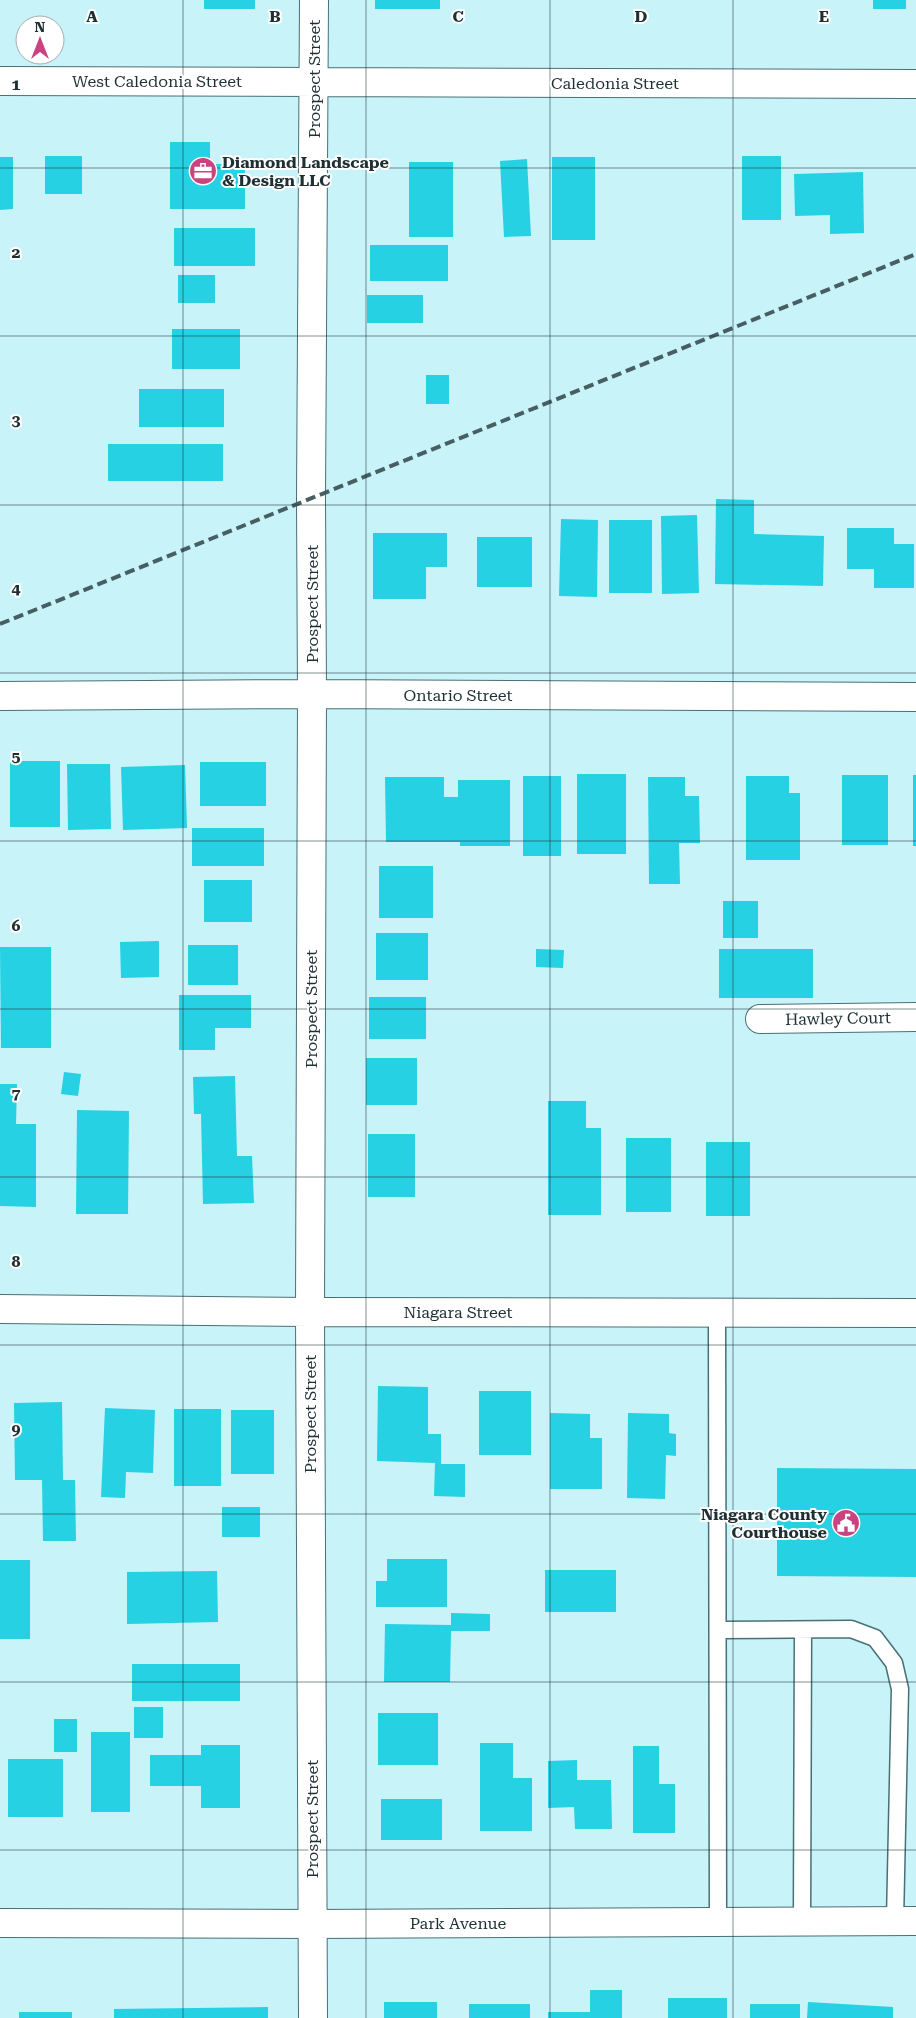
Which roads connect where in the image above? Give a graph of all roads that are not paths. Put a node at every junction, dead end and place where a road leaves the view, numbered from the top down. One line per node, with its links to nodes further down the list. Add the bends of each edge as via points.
1 (314, 0): 3 (street, Prospect Street)
2 (0, 81): 3 (street, West Caledonia Street)
3 (314, 82): 4 (street, Caledonia Street); 5 (street, Prospect Street)
4 (916, 84)
5 (312, 694): 6 (street, Ontario Street); 7 (street, Ontario Street); 11 (street, Prospect Street)
6 (0, 696)
7 (916, 698)
8 (916, 1016): 9 (street, Hawley Court)
9 (760, 1018)
10 (0, 1309): 11 (street, Niagara Street)
11 (310, 1312): 12 (street, Niagara Street); 20 (street, Prospect Street)
12 (717, 1313): 13 (street, Niagara Street); 14 (lane)
13 (916, 1313)
14 (718, 1630): 15 (lane); 17 (lane)
15 (804, 1630): 16 (lane, via 851,1629 875,1638 894,1663 900,1690); 18 (lane)
16 (905, 1921): 18 (street, Park Avenue)
17 (718, 1922): 18 (street, Park Avenue); 20 (street, Park Avenue)
18 (802, 1922)
19 (0, 1923): 20 (street, Park Avenue)
20 (312, 1924): 21 (street, Prospect Street)
21 (313, 2018)

